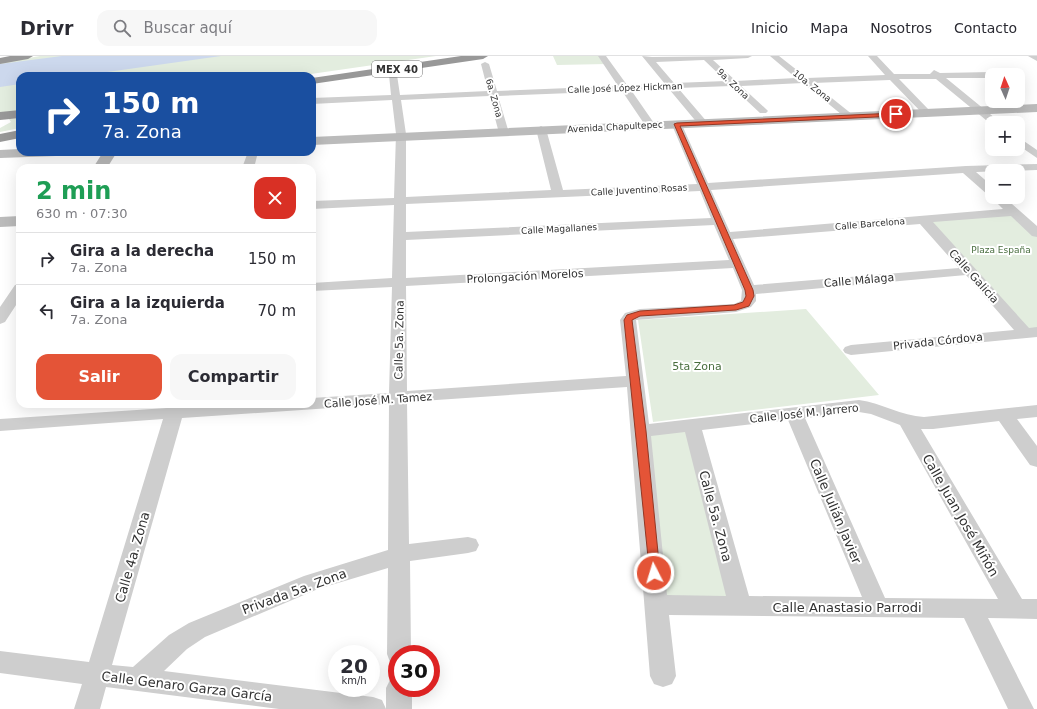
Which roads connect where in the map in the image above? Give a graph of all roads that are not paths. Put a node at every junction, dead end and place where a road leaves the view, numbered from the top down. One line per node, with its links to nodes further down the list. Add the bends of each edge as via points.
1 (7, 56): 9 (highway)
2 (28, 56): 14 (highway)
3 (453, 56): 16 (highway, MEX 40)
4 (602, 56): 25 (street)
5 (748, 56): 10 (street)
6 (774, 56): 22 (street, 10a. Zona)
7 (872, 56): 20 (street)
8 (1032, 56): 12 (street)
9 (0, 57)
10 (704, 57): 11 (street); 23 (street, 9a. Zona)
11 (648, 58): 24 (street)
12 (1037, 59)
13 (484, 60): 21 (highway, MEX 40); 26 (street, 6a. Zona)
14 (0, 61)
15 (928, 68): 18 (street)
16 (316, 75)
17 (393, 75): 27 (street, Calle 5a. Zona)
18 (938, 76): 19 (street, Calle José López Hickman); 20 (street, Calle José López Hickman); 30 (street)
19 (985, 76)
20 (890, 77): 22 (street, Calle José López Hickman); 32 (street)
21 (316, 81)
22 (805, 81): 23 (street, Calle José López Hickman); 35 (street, 10a. Zona)
23 (732, 84): 24 (street, Calle José López Hickman); 31 (street, 9a. Zona)
24 (672, 87): 25 (street, Calle José López Hickman); 37 (street)
25 (624, 88): 26 (street, Calle José López Hickman); 39 (street)
26 (493, 93): 27 (street, Calle José López Hickman); 41 (street, 6a. Zona)
27 (396, 97): 28 (street, Calle José López Hickman); 45 (street, Calle 5a. Zona)
28 (316, 101)
29 (1037, 107): 30 (main road, Avenida Chapultepec)
30 (979, 110): 32 (main road, Avenida Chapultepec); 36 (street)
31 (763, 111)
32 (926, 112): 35 (main road, Avenida Chapultepec)
33 (16, 114): 34 (highway)
34 (0, 116)
35 (848, 116): 37 (main road, Avenida Chapultepec)
36 (987, 116)
37 (702, 122): 38 (main road, Avenida Chapultepec); 39 (main road)
38 (677, 124): 39 (main road, Avenida Chapultepec); 55 (street)
39 (650, 125): 40 (main road, Avenida Chapultepec)
40 (542, 130): 41 (main road, Avenida Chapultepec); 56 (street)
41 (503, 131): 45 (main road, Avenida Chapultepec)
42 (16, 133): 44 (highway)
43 (16, 134): 46 (highway)
44 (0, 135)
45 (401, 136): 47 (main road, Avenida Chapultepec); 57 (street, Calle 5a. Zona)
46 (0, 138)
47 (316, 140)
48 (1025, 146): 51 (street)
49 (16, 153): 50 (main road)
50 (0, 154)
51 (1037, 156)
52 (1037, 167): 53 (street, Calle Juventino Rosas)
53 (966, 169): 54 (street); 55 (street, Calle Juventino Rosas)
54 (985, 186)
55 (706, 187): 56 (street, Calle Juventino Rosas); 63 (street)
56 (558, 194): 57 (street, Calle Juventino Rosas)
57 (399, 201): 59 (street, Calle Juventino Rosas); 66 (street, Calle 5a. Zona)
58 (1005, 204): 60 (street)
59 (316, 205)
60 (1014, 212): 61 (street, Calle Barcelona); 65 (street)
61 (924, 220): 67 (street, Calle Barcelona); 69 (street, Calle Galicia)
62 (16, 221): 64 (main road)
63 (720, 221): 66 (street, Calle Magallanes); 67 (street)
64 (0, 222)
65 (1037, 233)
66 (399, 236): 70 (street, Calle 5a. Zona)
67 (726, 236): 68 (street)
68 (738, 264): 70 (street, Prolongación Morelos); 72 (street)
69 (969, 271): 72 (street, Calle Málaga); 76 (street, Calle Galicia)
70 (399, 283): 71 (street, Prolongación Morelos); 79 (street, Calle 5a. Zona)
71 (316, 287)
72 (749, 290): 78 (street, via 749,301 736,308 630,316 628,320)
73 (16, 294): 74 (street)
74 (10, 304): 75 (street)
75 (0, 319)
76 (1031, 332): 77 (street, Privada Córdova)
77 (851, 350)
78 (635, 380): 79 (street, Calle José M. Tamez); 89 (street)
79 (398, 398): 80 (street, Calle José M. Tamez); 92 (street, Calle 5a. Zona)
80 (316, 402)
81 (195, 408): 82 (street, Calle José M. Tamez)
82 (175, 409): 87 (street, Calle José M. Tamez); 100 (street, Calle 4a. Zona)
83 (1037, 411): 85 (street, Calle José M. Jarrero)
84 (794, 414): 86 (street, Calle José M. Jarrero, via 859,406 871,407); 88 (street, Calle José M. Jarrero); 95 (street, Calle Julián Javier)
85 (1004, 415): 86 (street, Calle José M. Jarrero, via 933,423); 90 (street)
86 (907, 421): 97 (street, Calle Juan José Miñón)
87 (0, 425)
88 (692, 426): 89 (street, Calle José M. Jarrero); 94 (street, Calle 5a. Zona)
89 (641, 431): 93 (street)
90 (1037, 460)
91 (468, 545): 92 (street, Privada 5a. Zona, via 429,548)
92 (400, 555): 98 (street, Calle 5a. Zona); 102 (street, Privada 5a. Zona, via 312,582 197,630 178,642)
93 (657, 605): 94 (street, Calle Anastasio Parrodi); 101 (street)
94 (740, 606): 95 (street, Calle Anastasio Parrodi)
95 (878, 608): 96 (street, Calle Anastasio Parrodi)
96 (971, 608): 97 (street, Calle Anastasio Parrodi); 107 (street)
97 (1026, 609)
98 (399, 645)
99 (0, 662): 100 (street, Calle Genaro Garza García)
100 (98, 675): 102 (street, Calle Genaro Garza García); 104 (street, Calle 4a. Zona)
101 (663, 676)
102 (138, 679): 105 (street, Calle Genaro Garza García)
103 (399, 697): 106 (street)
104 (87, 709)
105 (373, 709)
106 (399, 709)
107 (1021, 709)

